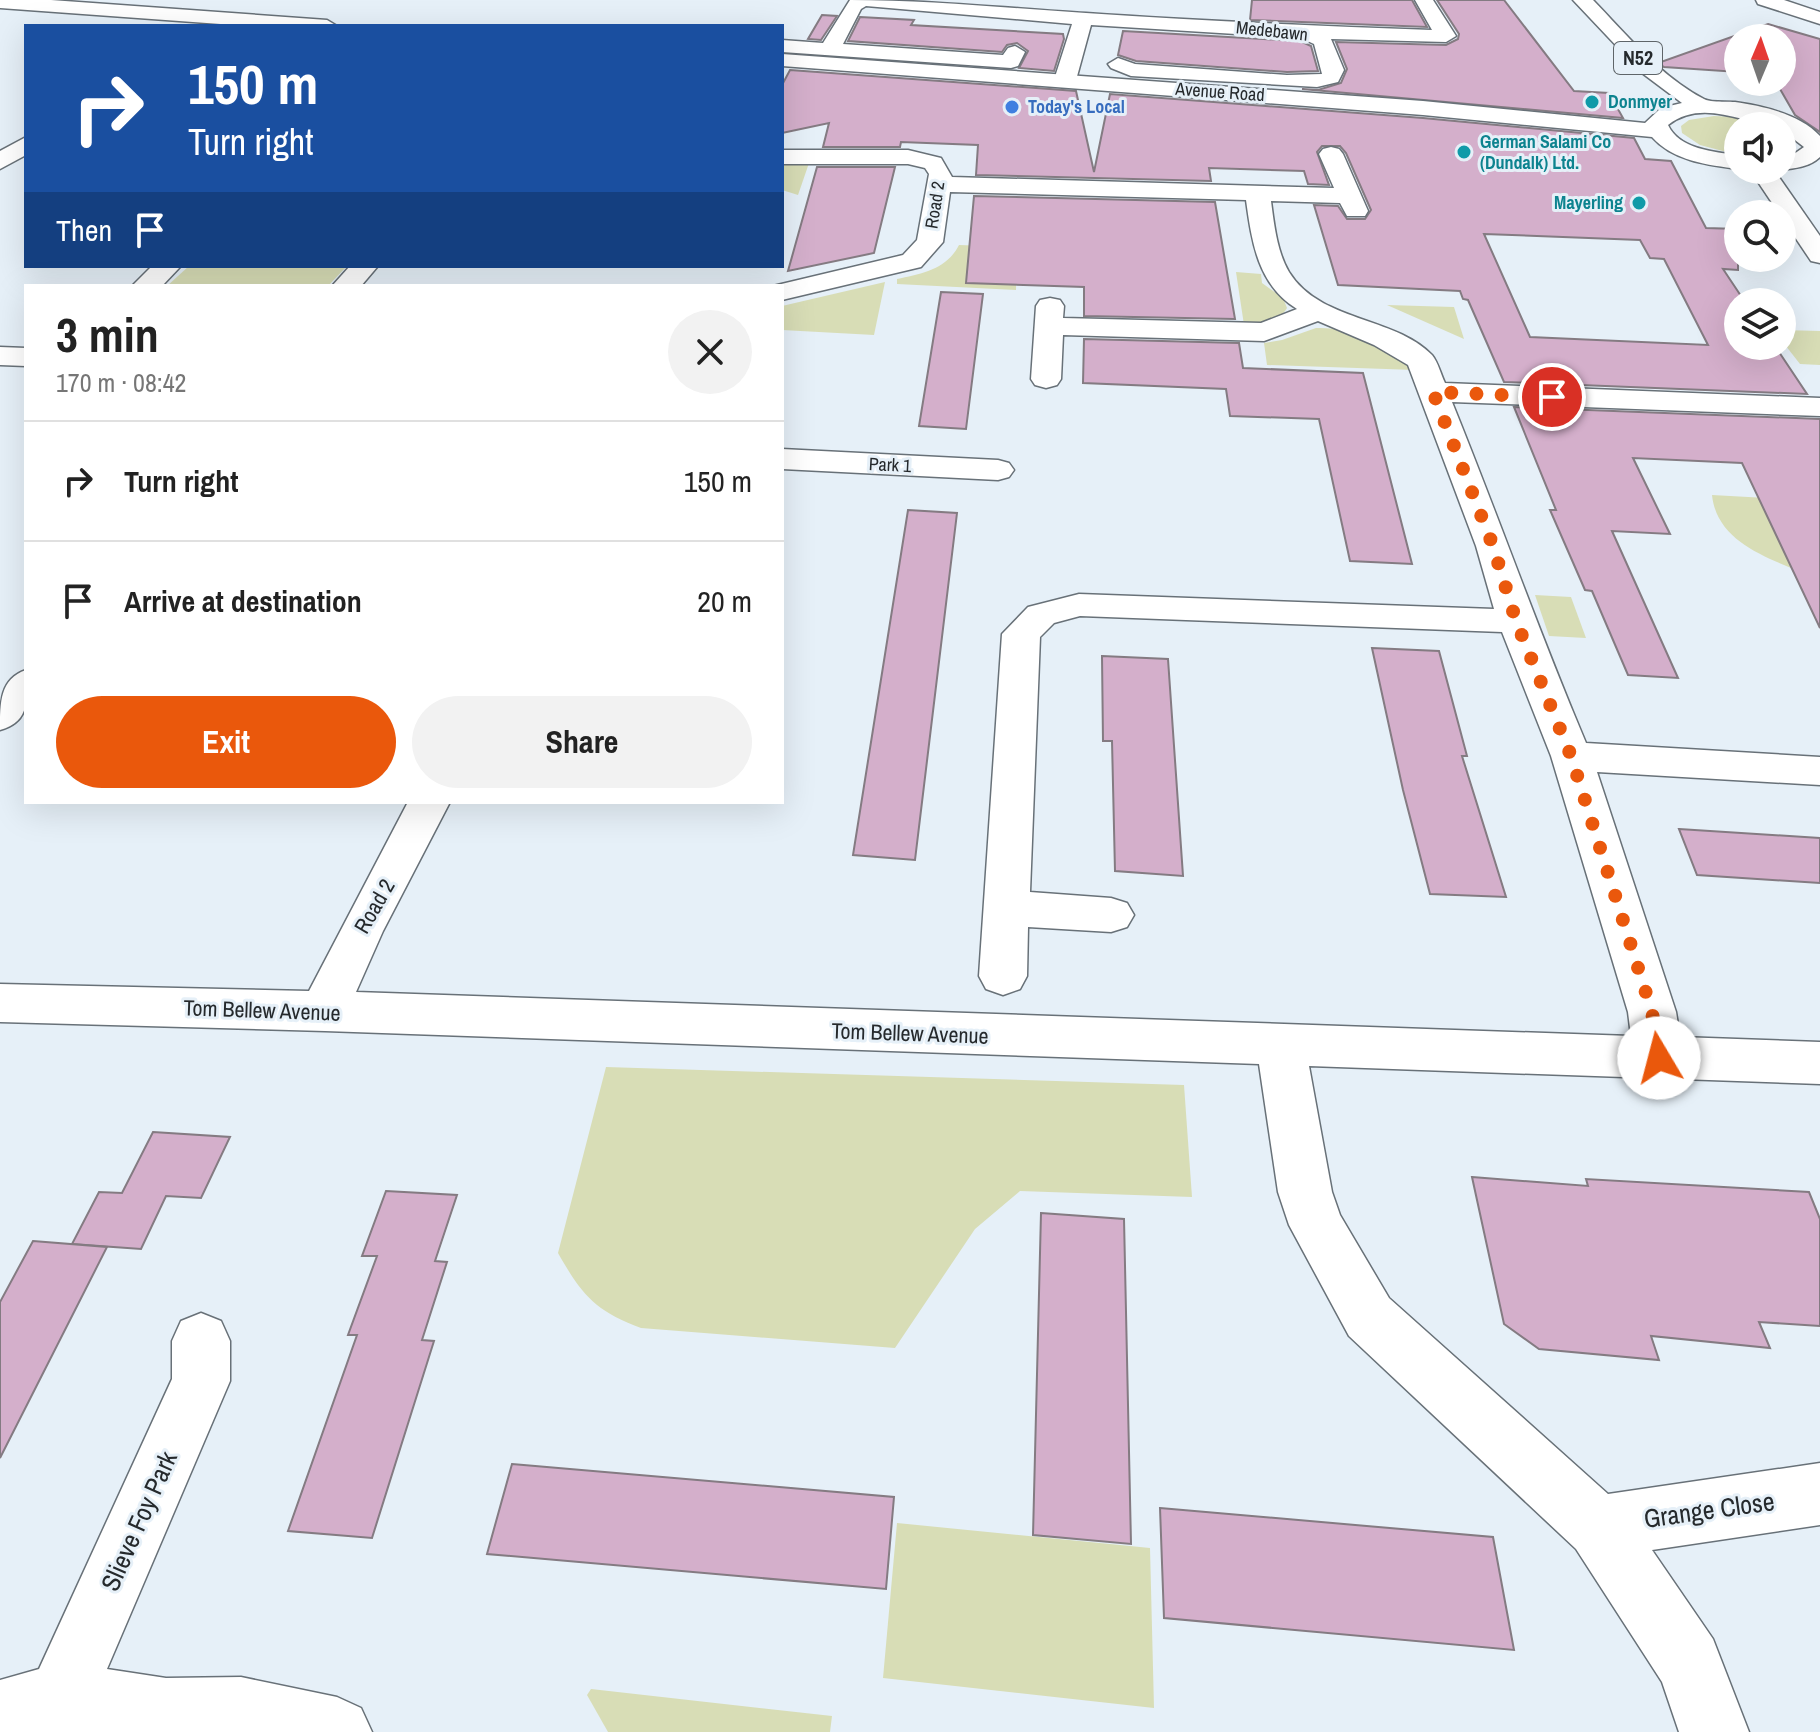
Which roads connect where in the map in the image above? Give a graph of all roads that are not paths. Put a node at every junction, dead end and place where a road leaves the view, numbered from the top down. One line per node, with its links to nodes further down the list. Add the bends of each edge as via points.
1 (862, 0): 6 (street, Medebawn); 13 (street, Medebawn, via 853,6)
2 (1424, 0): 11 (street, via 1446,36)
3 (1582, 0): 18 (street, N52, via 1649,69)
4 (1765, 0): 7 (street)
5 (0, 2): 9 (street)
6 (971, 5): 8 (street, Medebawn)
7 (1820, 18)
8 (1083, 19): 11 (street, Medebawn, via 1203,18); 17 (street)
9 (216, 22): 10 (street)
10 (272, 24)
11 (1305, 32): 16 (street, Medebawn, via 1323,41 1334,70 1331,78 1272,80 1131,70)
12 (784, 46): 13 (street)
13 (830, 49): 14 (street, via 1011,62)
14 (1015, 52)
15 (784, 60): 17 (street, Avenue Road)
16 (1118, 64)
17 (1065, 80): 19 (street, Avenue Road)
18 (1702, 107): 19 (street, N52, via 1661,117); 20 (street, N52, via 1767,116)
19 (1658, 131): 24 (street, via 1684,149)
20 (1816, 138): 25 (street, N52, via 1813,154)
21 (24, 145): 26 (street)
22 (1331, 154): 29 (street, via 1353,203)
23 (784, 157): 27 (street, Road 2, via 908,157 933,163 941,174)
24 (1724, 159)
25 (1796, 159)
26 (0, 162)
27 (940, 184): 29 (street); 35 (street, Road 2, via 930,242 912,261)
28 (1772, 184): 30 (street)
29 (1257, 193): 36 (street, via 1279,279)
30 (1820, 255)
31 (166, 268): 33 (street)
32 (363, 268): 34 (street)
33 (148, 284)
34 (348, 284)
35 (784, 292)
36 (1320, 310): 39 (street, via 1264,332 1050,316); 40 (street, via 1404,347 1421,361)
37 (0, 356): 38 (street)
38 (24, 357)
39 (1046, 379)
40 (1433, 392): 41 (street); 44 (street)
41 (1820, 407)
42 (784, 459): 43 (street, Park 1)
43 (998, 470)
44 (1516, 621): 45 (street); 48 (street, via 1079,605 1041,615 1021,634)
45 (1571, 756): 46 (street); 54 (street, via 1652,1012)
46 (1820, 771)
47 (428, 804): 52 (street, Road 2, via 350,950)
48 (1007, 908): 49 (street); 50 (street)
49 (1111, 915)
50 (1003, 976)
51 (0, 1003): 52 (street, Tom Bellew Avenue)
52 (325, 1011): 53 (street, Tom Bellew Avenue)
53 (1281, 1046): 54 (street, Tom Bellew Avenue); 58 (street, via 1305,1192 1316,1225 1369,1317)
54 (1659, 1058): 55 (street, Tom Bellew Avenue)
55 (1820, 1063)
56 (201, 1341): 59 (street, Slieve Foy Park, via 201,1381)
57 (1820, 1494): 58 (street, Grange Close)
58 (1598, 1527): 61 (street, via 1689,1663)
59 (30, 1706): 60 (street, Slieve Foy Park, via 241,1711)
60 (337, 1732)
61 (1714, 1732)

